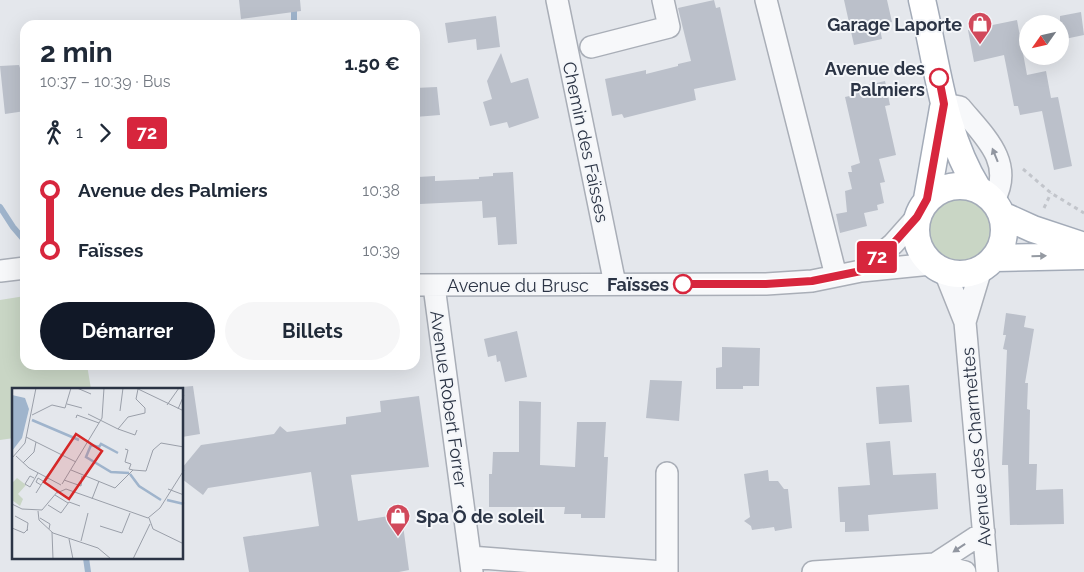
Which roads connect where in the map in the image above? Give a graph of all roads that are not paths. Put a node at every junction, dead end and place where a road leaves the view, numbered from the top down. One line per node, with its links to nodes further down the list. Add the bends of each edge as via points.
1 (557, 0): 17 (street, Chemin des Faïsses)
2 (663, 0): 5 (street, via 669,27)
3 (766, 0): 16 (street)
4 (922, 0): 6 (main road)
5 (592, 47)
6 (944, 104): 7 (main road, via 962,160); 7 (street, one-way to 6, via 1000,189 1002,175 996,151 960,107); 8 (main road)
7 (991, 201): 8 (main road, via 964,185 950,186 938,191); 9 (main road, via 1034,229); 11 (main road, via 1005,230 1002,245)
8 (922, 208): 12 (main road, via 915,230 917,243 922,254); 14 (street, Avenue du Brusc, via 893,244)
9 (1084, 246)
10 (1084, 256): 11 (main road, one-way to 10)
11 (988, 264): 12 (main road, via 957,274); 19 (street, Avenue des Charmettes)
12 (938, 268): 14 (street, Avenue du Brusc); 19 (street, Avenue des Charmettes)
13 (20, 269): 15 (street)
14 (861, 271): 16 (street, Avenue du Brusc)
15 (0, 272)
16 (836, 276): 17 (street, Avenue du Brusc, via 766,284)
17 (616, 284): 18 (street, Avenue du Brusc)
18 (424, 285): 22 (street, Avenue Robert Forrer)
19 (965, 322): 21 (street, Avenue des Charmettes)
20 (668, 472): 24 (street)
21 (984, 532): 23 (street, one-way to 23); 27 (street, Avenue des Charmettes)
22 (471, 564): 24 (street)
23 (935, 564): 25 (street); 26 (street)
24 (665, 572)
25 (813, 572)
26 (965, 572)
27 (987, 572)

